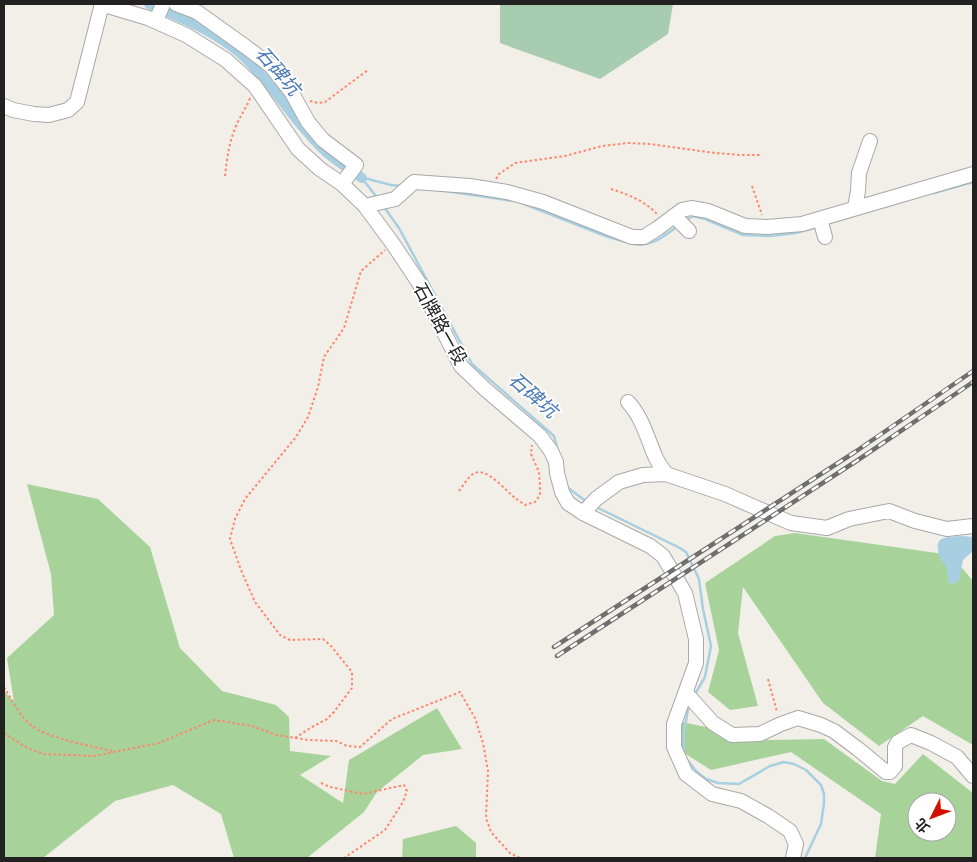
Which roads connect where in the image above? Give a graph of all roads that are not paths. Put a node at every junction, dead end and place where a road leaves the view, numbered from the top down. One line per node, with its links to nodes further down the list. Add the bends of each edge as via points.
1 (101, 4): 4 (street, 石牌路一段); 5 (street, via 77,102 68,110 48,115)
2 (164, 4): 4 (street)
3 (176, 4): 8 (street, via 197,12 271,66 323,140 356,165)
4 (156, 21): 8 (street, 石牌路一段, via 186,34 226,60 255,86 298,149 320,170)
5 (4, 106)
6 (870, 141): 10 (street, via 859,173)
7 (973, 174): 10 (street)
8 (342, 184): 9 (street, 石牌路一段)
9 (365, 206): 11 (street, via 395,199 414,182 507,192 543,202 632,237 644,237); 17 (street, 石牌路一段, via 419,283 461,366 540,436 556,462 562,492 568,503)
10 (855, 208): 12 (street)
11 (670, 219): 12 (street, via 691,208 708,211 745,226 802,224); 13 (street)
12 (820, 219): 14 (street)
13 (689, 231)
14 (825, 237)
15 (628, 402): 16 (street, via 640,417 656,459)
16 (666, 474): 17 (street, via 642,474 620,482); 18 (street, via 725,494 791,523 827,528 849,519 889,511 947,529)
17 (583, 513): 19 (street, 石牌路一段, via 650,546 663,556 685,593 697,654)
18 (973, 526)
19 (686, 694): 20 (street, via 713,723 732,736 760,734 798,718 834,731 886,772 895,766 898,742 911,736 957,757); 21 (street, 石牌路一段, via 674,724 674,747 686,774 712,794 741,801 790,832 796,844)
20 (973, 776)
21 (793, 858)

